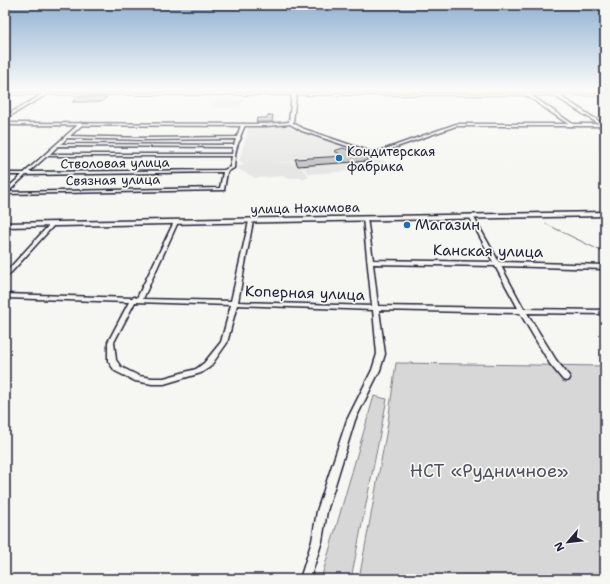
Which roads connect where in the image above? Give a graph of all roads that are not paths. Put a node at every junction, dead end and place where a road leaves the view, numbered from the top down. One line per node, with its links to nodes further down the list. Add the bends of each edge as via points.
1 (290, 117): 4 (street)
2 (561, 117): 8 (street)
3 (592, 117): 9 (street)
4 (290, 123): 7 (street); 8 (street, via 372,154 379,154 456,125)
5 (5, 124): 6 (street)
6 (81, 124): 7 (street); 10 (street)
7 (244, 125): 11 (street)
8 (572, 125): 9 (street)
9 (604, 125)
10 (67, 137): 11 (street); 12 (street)
11 (239, 138): 13 (street)
12 (57, 146): 13 (street); 14 (street)
13 (236, 146): 15 (street)
14 (47, 154): 15 (street); 18 (street)
15 (234, 155): 16 (street, via 232,168)
16 (225, 171): 18 (street, Стволовая улица); 19 (street, Связная улица, via 222,189)
17 (5, 174): 18 (street, Стволовая улица)
18 (25, 174): 19 (street)
19 (5, 192)
20 (605, 214): 21 (main road, улица Нахимова)
21 (472, 216): 22 (main road, улица Нахимова); 28 (street)
22 (365, 218): 23 (main road, улица Нахимова); 27 (street)
23 (251, 221): 24 (main road, улица Нахимова); 33 (street)
24 (176, 222): 25 (main road, улица Нахимова); 32 (street)
25 (53, 224): 26 (main road, улица Нахимова); 30 (street)
26 (5, 225)
27 (371, 262): 28 (street, Канская улица); 34 (street)
28 (498, 264): 29 (street, Канская улица); 35 (street)
29 (605, 267)
30 (5, 276)
31 (5, 296): 32 (street, Коперная улица)
32 (137, 299): 33 (street, Коперная улица); 33 (street, via 111,342 112,361 118,369 138,379 152,381 178,377 198,371 207,365 224,343)
33 (234, 304): 34 (street, Коперная улица)
34 (376, 308): 35 (street, Коперная улица); 38 (street, via 381,354 352,420 322,511 317,541)
35 (522, 310): 36 (street, Коперная улица); 37 (street, via 553,362)
36 (605, 312)
37 (566, 378)
38 (305, 579)

